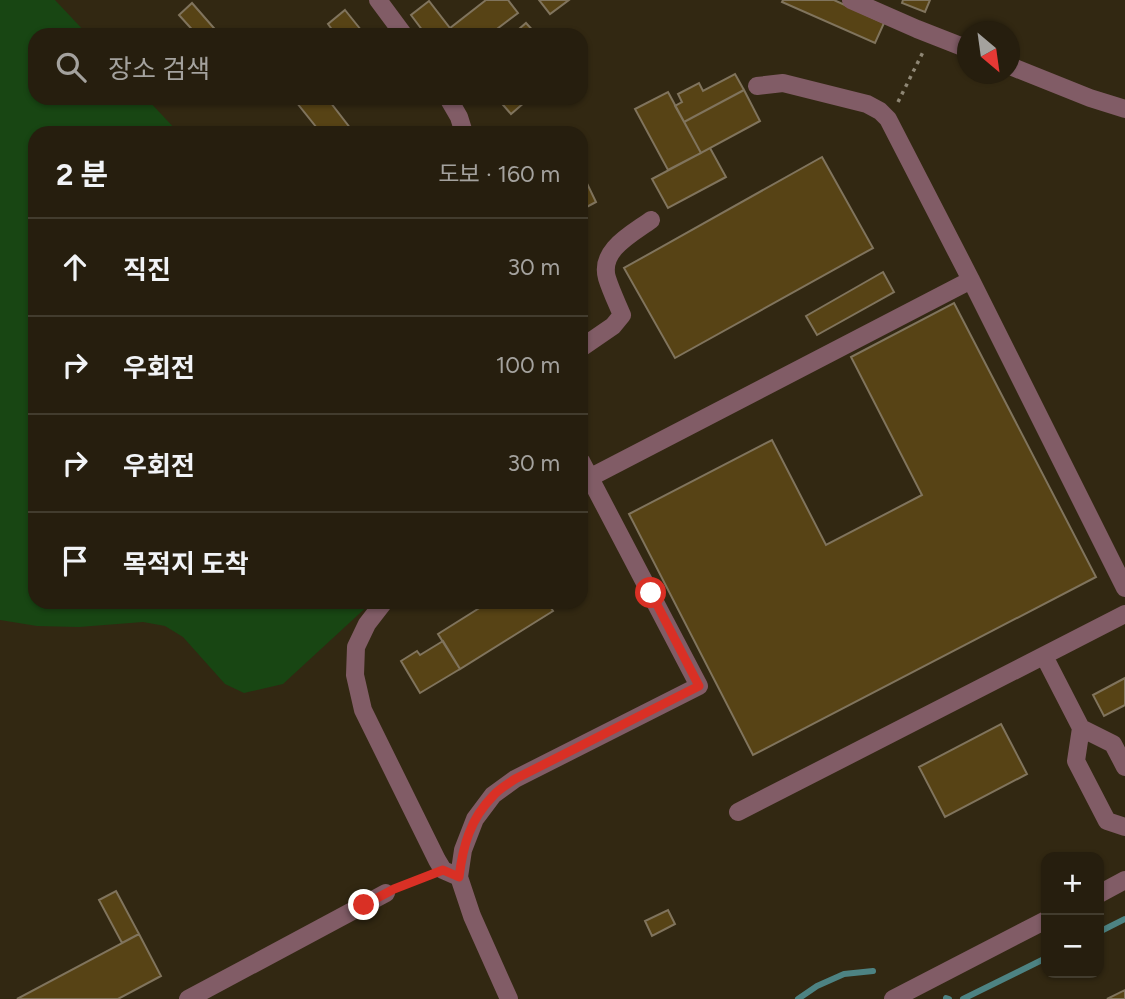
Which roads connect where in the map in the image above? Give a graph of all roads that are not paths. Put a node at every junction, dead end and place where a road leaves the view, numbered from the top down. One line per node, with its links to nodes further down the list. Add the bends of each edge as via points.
1 (378, 0): 3 (street)
2 (851, 0): 4 (street)
3 (399, 28)
4 (957, 45)
5 (1020, 70): 8 (street)
6 (757, 86): 11 (street, via 783,83 867,104 888,118)
7 (452, 105): 9 (street)
8 (1125, 109)
9 (462, 126)
10 (652, 220): 12 (street, via 613,248 606,275 622,315)
11 (971, 279): 13 (street); 15 (street)
12 (588, 343)
13 (588, 477)
14 (588, 482): 23 (street, via 699,686 515,779 493,795 475,819)
15 (1125, 588)
16 (379, 609): 23 (street, via 356,648 355,675 363,710)
17 (1125, 614): 18 (street)
18 (1044, 656): 19 (street); 21 (street)
19 (1081, 728): 20 (street, via 1113,744); 22 (street, via 1076,761 1107,821)
20 (1125, 767)
21 (737, 812)
22 (1125, 827)
23 (451, 873): 29 (street)
24 (1125, 880): 25 (street)
25 (1104, 891)
26 (386, 893): 28 (street)
27 (1041, 923): 30 (street)
28 (188, 999)
29 (509, 999)
30 (894, 999)

